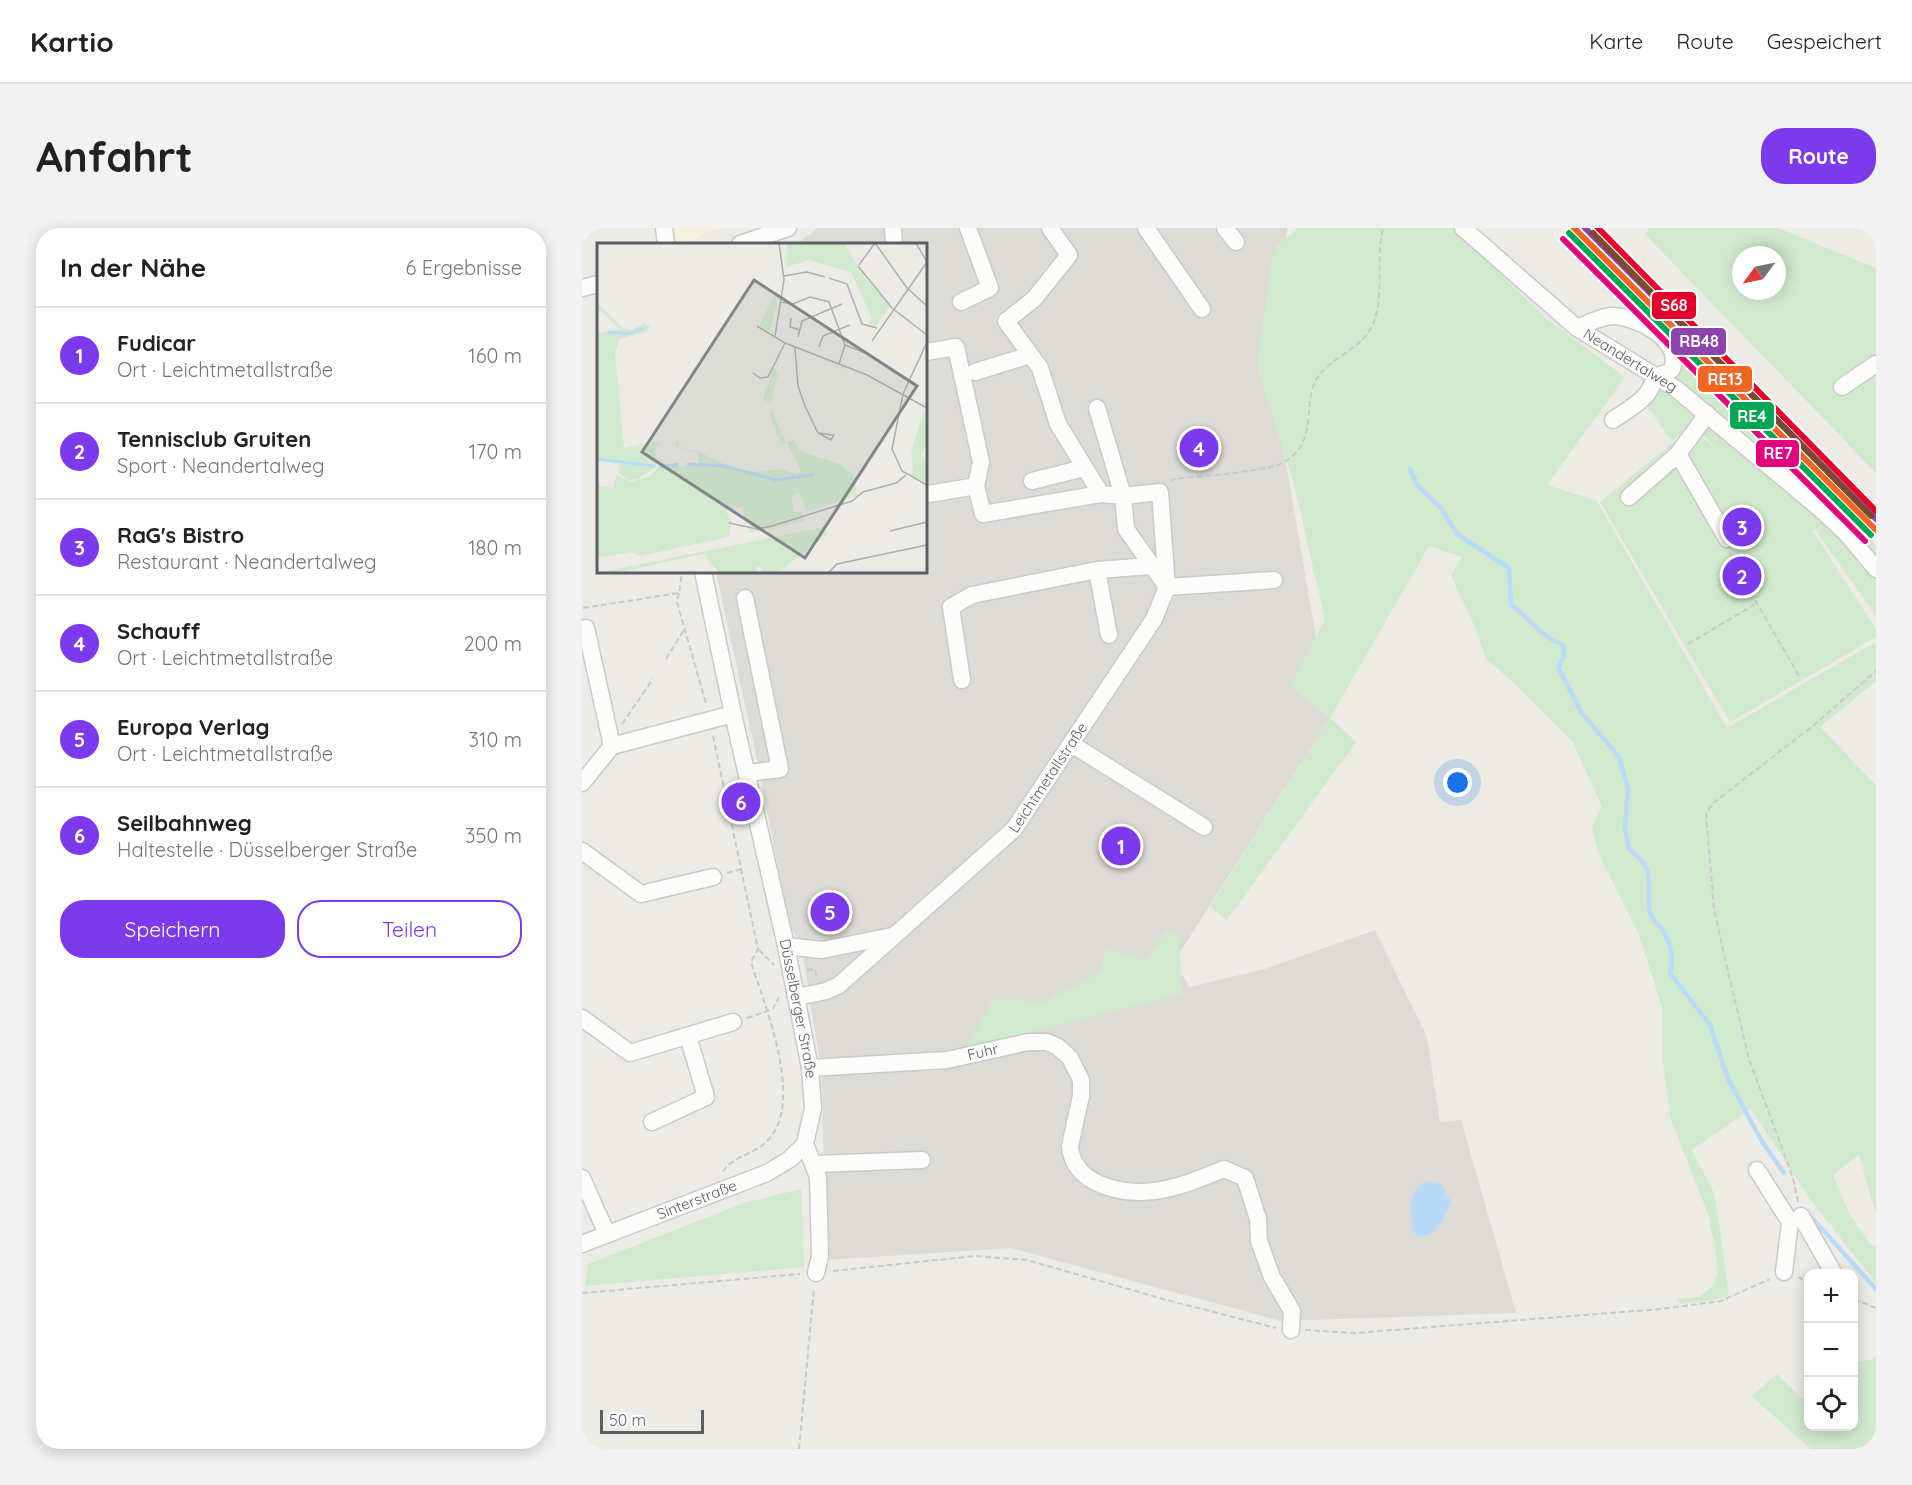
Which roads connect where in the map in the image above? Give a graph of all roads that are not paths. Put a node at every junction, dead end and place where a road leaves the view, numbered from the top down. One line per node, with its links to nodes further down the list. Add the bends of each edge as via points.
1 (664, 228): 10 (street)
2 (788, 228): 11 (street)
3 (893, 228): 12 (street)
4 (968, 228): 15 (street, via 990,288)
5 (1050, 228): 19 (street, via 1069,255 1034,299 1006,321)
6 (1146, 228): 16 (street)
7 (1225, 228): 9 (street)
8 (1463, 228): 17 (street, Neandertalweg)
9 (1236, 242)
10 (666, 243)
11 (743, 243)
12 (894, 243)
13 (597, 284): 14 (street)
14 (582, 288)
15 (961, 302)
16 (1202, 309)
17 (1577, 328): 22 (street, Neandertalweg); 22 (street, via 1612,316 1641,324 1664,340 1673,356 1673,368)
18 (927, 352): 30 (street, via 956,347 981,462)
19 (1030, 355): 21 (street); 28 (street, via 1040,368 1058,424)
20 (1876, 364): 23 (street)
21 (975, 372)
22 (1659, 376): 25 (street, Neandertalweg); 26 (street, via 1642,400)
23 (1842, 387)
24 (1097, 408): 33 (street)
25 (1707, 414): 27 (street); 37 (street, Neandertalweg, via 1818,507)
26 (1613, 420)
27 (1678, 454): 34 (street); 35 (street)
28 (1084, 468): 29 (street); 32 (street)
29 (1032, 481)
30 (976, 486): 31 (street); 32 (street, via 983,514)
31 (929, 494)
32 (1101, 494): 33 (street)
33 (1123, 496): 36 (street, via 1126,529); 41 (street, Leichtmetallstraße, via 1160,492)
34 (1629, 497)
35 (1727, 539)
36 (1151, 566): 38 (street); 41 (street)
37 (1876, 569)
38 (1097, 570): 44 (street); 45 (street, via 972,595 951,607)
39 (703, 573): 46 (street, Düsselberger Straße)
40 (1274, 580): 41 (street)
41 (1167, 587): 47 (street, Leichtmetallstraße, via 1154,619)
42 (745, 598): 49 (street, via 780,769)
43 (585, 628): 48 (street)
44 (1109, 635)
45 (962, 680)
46 (733, 714): 48 (street); 49 (street, Düsselberger Straße)
47 (1073, 745): 51 (street); 54 (street, Leichtmetallstraße, via 1014,829)
48 (612, 746): 50 (street)
49 (747, 773): 55 (street, Düsselberger Straße)
50 (582, 783)
51 (1204, 827)
52 (582, 851): 53 (street, via 641,894)
53 (713, 877)
54 (892, 936): 55 (street, Leichtmetallstraße, via 822,951); 56 (street, Leichtmetallstraße, via 838,985)
55 (786, 946): 56 (street, Düsselberger Straße)
56 (797, 997): 60 (street, Düsselberger Straße)
57 (582, 1018): 59 (street, via 630,1053)
58 (733, 1022): 59 (street)
59 (688, 1036): 61 (street, via 706,1096)
60 (810, 1068): 62 (street, Düsselberger Straße, via 813,1108); 73 (street, Fuhr, via 947,1060 1028,1042 1047,1042 1058,1047 1070,1058 1081,1080 1071,1152 1082,1173 1098,1185 1123,1191 1154,1191 1224,1169 1245,1178 1258,1219 1259,1241 1272,1277 1292,1311)
61 (652, 1122)
62 (805, 1144): 64 (street); 68 (street, Sinterstraße, via 767,1173)
63 (922, 1160): 64 (street)
64 (815, 1164): 72 (street, via 819,1177 820,1256)
65 (1757, 1170): 71 (street, via 1790,1222)
66 (582, 1178): 68 (street)
67 (1802, 1215): 70 (street)
68 (606, 1234): 69 (street, Sinterstraße)
69 (582, 1244)
70 (1830, 1269)
71 (1784, 1272)
72 (816, 1273)
73 (1291, 1330)

